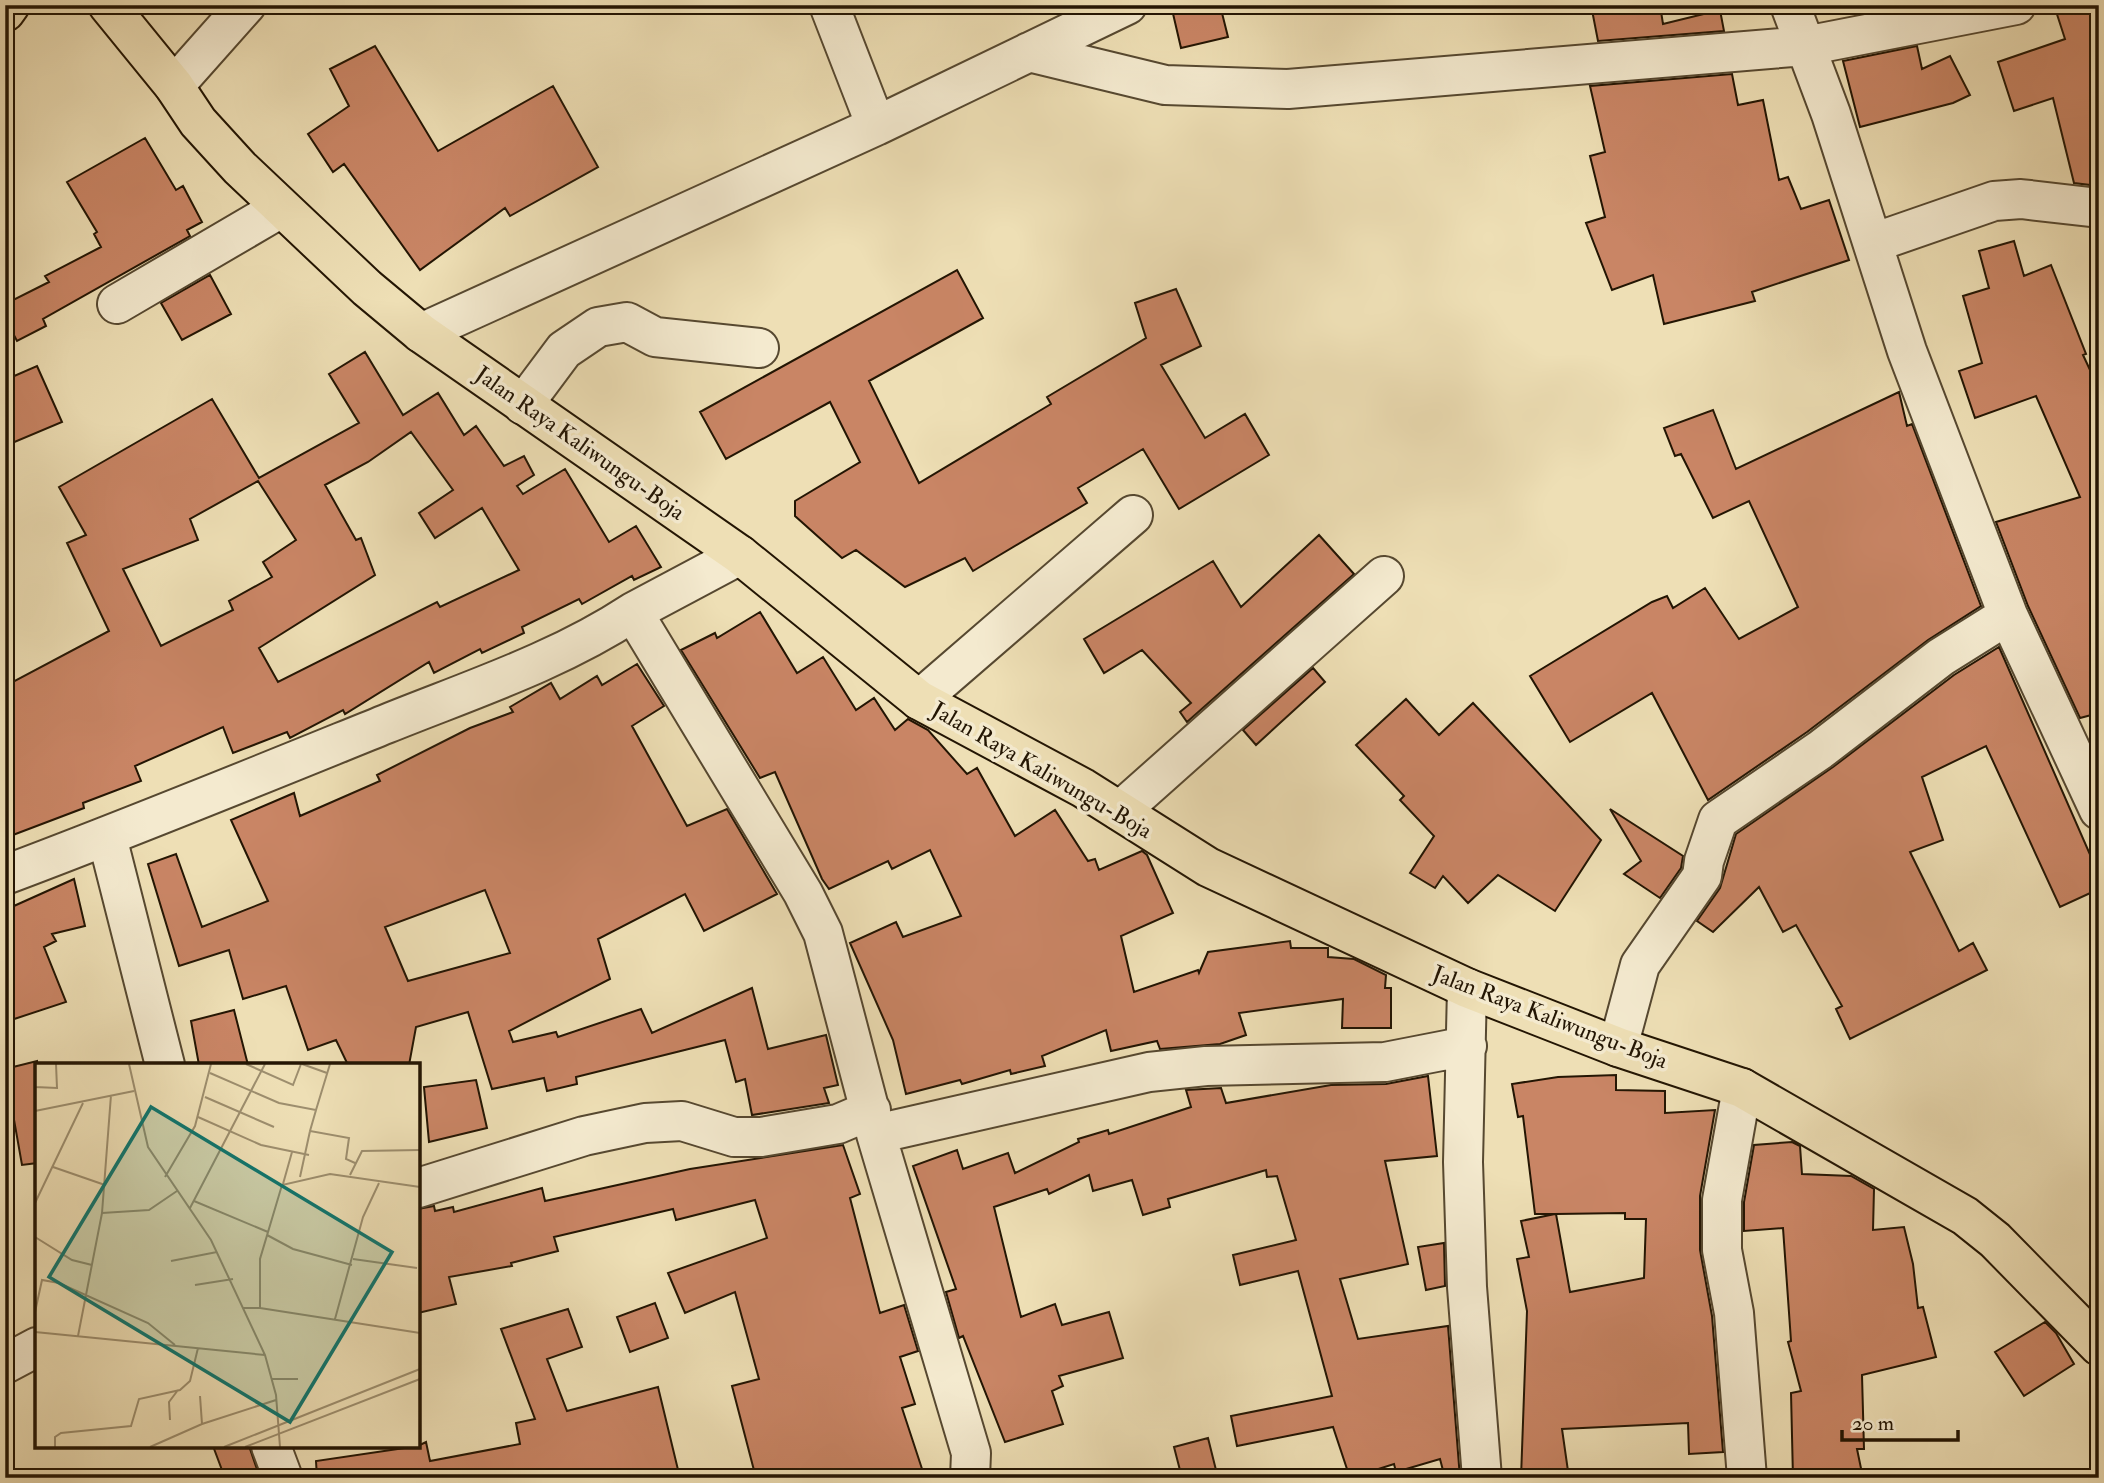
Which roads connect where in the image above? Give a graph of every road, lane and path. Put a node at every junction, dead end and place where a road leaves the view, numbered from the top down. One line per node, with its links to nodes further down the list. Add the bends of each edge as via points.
1 (10, 5): 8 (main road)
2 (108, 5): 11 (main road, Jalan Raya Kaliwungu-Boja)
3 (246, 5): 11 (street)
4 (829, 5): 12 (street)
5 (1126, 5): 10 (street)
6 (1790, 5): 9 (street)
7 (2016, 5): 9 (street)
8 (5, 12)
9 (1805, 46): 10 (street, via 1288,89 1164,85); 15 (street)
10 (1030, 52): 12 (street)
11 (174, 86): 13 (main road, Jalan Raya Kaliwungu-Boja, via 198,122)
12 (876, 126): 17 (street)
13 (281, 208): 16 (street); 17 (main road, Jalan Raya Kaliwungu-Boja)
14 (2099, 208): 15 (street, via 2021,199 1994,201)
15 (1873, 243): 24 (street, via 1907,351)
16 (117, 304)
17 (421, 333): 19 (main road, Jalan Raya Kaliwungu-Boja)
18 (759, 348): 19 (street, via 655,337 627,322 597,327 564,350)
19 (523, 405): 21 (main road, Jalan Raya Kaliwungu-Boja)
20 (1133, 515): 25 (street)
21 (740, 555): 23 (street); 25 (main road, Jalan Raya Kaliwungu-Boja)
22 (1384, 576): 27 (street)
23 (633, 612): 28 (street, via 590,640); 35 (street, via 823,933)
24 (2008, 615): 26 (street); 32 (street, via 1941,657 1820,750 1718,820 1702,876 1640,965)
25 (919, 700): 27 (main road, Jalan Raya Kaliwungu-Boja)
26 (2098, 806)
27 (1120, 811): 30 (main road, Jalan Raya Kaliwungu-Boja, via 1208,867)
28 (107, 837): 29 (street); 33 (street)
29 (5, 875)
30 (1467, 988): 31 (street); 32 (main road, Jalan Raya Kaliwungu-Boja)
31 (1467, 1046): 35 (street, via 1385,1062 1206,1066 1149,1072); 43 (street, via 1462,1162)
32 (1618, 1048): 34 (main road, Jalan Raya Kaliwungu-Boja)
33 (164, 1063)
34 (1740, 1100): 37 (main road, Jalan Raya Kaliwungu-Boja, via 1965,1216 1995,1240); 44 (street, via 1722,1200 1722,1250 1734,1313)
35 (874, 1122): 36 (street, via 761,1137 734,1137 682,1121 645,1123 584,1136); 42 (street, via 971,1452)
36 (420, 1187)
37 (2099, 1346)
38 (35, 1347): 39 (street)
39 (5, 1364)
40 (272, 1448): 41 (street)
41 (283, 1478)
42 (970, 1478)
43 (1482, 1478)
44 (1747, 1478)

